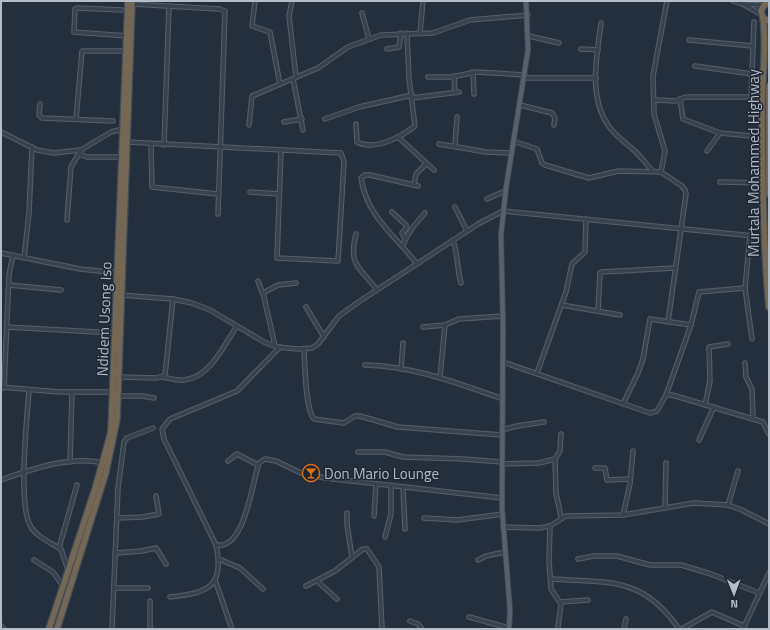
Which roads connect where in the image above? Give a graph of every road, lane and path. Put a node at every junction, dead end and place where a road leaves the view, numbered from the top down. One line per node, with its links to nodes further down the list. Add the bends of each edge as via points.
1 (255, 1): 38 (street, via 252,26 270,32)
2 (292, 1): 36 (street, via 289,16)
3 (423, 1): 19 (street)
4 (526, 1): 13 (main road)
5 (668, 1): 45 (street, via 654,65)
6 (732, 1): 9 (street)
7 (131, 2): 10 (street); 20 (highway, Ndidem Usong Iso); 64 (highway, Ndidem Usong Iso)
8 (767, 3): 9 (street); 14 (highway, Murtala Mohammed Highway, via 761,11)
9 (742, 4): 14 (street)
10 (169, 6): 67 (street); 70 (street, via 225,12)
11 (122, 10): 20 (street, via 77,8 74,32)
12 (362, 13): 22 (street)
13 (528, 15): 19 (street, via 470,20 433,33); 21 (main road)
14 (765, 18): 43 (highway, Murtala Mohammed Highway)
15 (754, 22): 25 (street)
16 (601, 23): 28 (street)
17 (401, 33): 18 (street); 22 (street, via 384,34); 26 (street, via 399,47)
18 (407, 33): 19 (street); 41 (street)
19 (420, 33)
20 (127, 36): 29 (highway, Ndidem Usong Iso)
21 (529, 36): 24 (street); 35 (main road)
22 (369, 39): 36 (street, via 342,50 322,66)
23 (689, 40): 25 (street)
24 (559, 43)
25 (753, 46): 32 (street)
26 (387, 49)
27 (581, 50): 28 (street)
28 (598, 50): 37 (street)
29 (126, 51): 49 (street, via 82,51); 57 (highway, Ndidem Usong Iso)
30 (695, 66): 32 (street)
31 (473, 72): 33 (street); 35 (street); 40 (street)
32 (752, 74): 42 (street)
33 (454, 76): 34 (street); 41 (street, via 457,92)
34 (428, 77)
35 (524, 77): 37 (street); 47 (main road)
36 (294, 78): 38 (street); 50 (street)
37 (596, 78): 79 (street, via 595,91 608,125)
38 (280, 84): 55 (street, via 252,96)
39 (769, 86): 87 (highway, Murtala Mohammed Highway)
40 (474, 94)
41 (412, 96): 51 (street, via 359,107); 61 (street, via 416,126)
42 (751, 97): 43 (street); 44 (street)
43 (762, 97): 62 (highway, Murtala Mohammed Highway)
44 (680, 99): 45 (street); 60 (street, via 683,119)
45 (654, 100): 80 (street, via 654,114 664,150)
46 (40, 104): 49 (street, via 39,115 42,118)
47 (520, 105): 56 (street, via 552,113 555,118); 63 (main road)
48 (457, 117): 68 (street)
49 (76, 119): 52 (street)
50 (302, 119): 53 (street); 58 (street)
51 (325, 119)
52 (113, 121)
53 (284, 122)
54 (356, 124): 61 (street, via 356,139 359,143 384,143)
55 (249, 125)
56 (554, 125)
57 (123, 129): 71 (street, via 111,132); 76 (highway, Ndidem Usong Iso)
58 (303, 130)
59 (1, 132): 69 (street)
60 (720, 133): 62 (street); 73 (street)
61 (398, 137): 77 (street)
62 (762, 137): 82 (highway, Murtala Mohammed Highway)
63 (513, 141): 74 (main road); 79 (street, via 538,149 542,164 586,178 613,172)
64 (127, 142): 65 (street); 118 (highway, Ndidem Usong Iso)
65 (151, 144): 67 (street); 85 (street, via 152,187)
66 (439, 144): 68 (street)
67 (164, 145): 70 (street)
68 (455, 146): 74 (street, via 486,152)
69 (32, 147): 71 (street, via 54,153); 106 (street)
70 (219, 148): 72 (street); 85 (street)
71 (82, 150): 75 (street)
72 (281, 150): 86 (street); 86 (street, via 341,153 343,156 338,261 278,258)
73 (707, 150)
74 (511, 153): 83 (main road)
75 (79, 154): 76 (street); 95 (street, via 71,167)
76 (122, 156): 109 (highway, Ndidem Usong Iso)
77 (426, 164): 78 (street); 103 (street, via 416,174 416,185 370,175 361,178 363,194 372,211)
78 (434, 170)
79 (653, 171): 80 (street)
80 (661, 172): 96 (street, via 685,190)
81 (720, 182): 82 (street)
82 (763, 183): 100 (highway, Murtala Mohammed Highway)
83 (505, 191): 88 (street); 90 (main road)
84 (250, 192): 86 (street)
85 (218, 194): 93 (street)
86 (279, 194)
87 (769, 194)
88 (487, 199)
89 (455, 207): 97 (street)
90 (503, 211): 94 (street); 97 (street); 125 (main road)
91 (392, 212): 101 (street, via 406,225 402,234)
92 (425, 213): 101 (street)
93 (218, 214)
94 (586, 219): 96 (street); 120 (street, via 586,252 572,264)
95 (67, 220)
96 (680, 228): 99 (street); 108 (street)
97 (467, 231): 102 (street)
98 (356, 234): 116 (street, via 352,250 357,266)
99 (750, 235): 100 (street); 114 (street)
100 (764, 237): 122 (highway, Murtala Mohammed Highway)
101 (405, 239): 103 (street)
102 (453, 240): 107 (street); 112 (street, via 458,254)
103 (403, 246): 107 (street)
104 (1, 253): 105 (street)
105 (13, 255): 106 (street); 113 (street)
106 (24, 258): 109 (street, via 80,269)
107 (417, 264): 116 (street)
108 (675, 268): 123 (street, via 600,273); 126 (street)
109 (118, 273): 118 (highway, Ndidem Usong Iso)
110 (258, 281): 117 (street)
111 (296, 283): 117 (street, via 278,284)
112 (461, 284)
113 (10, 285): 115 (street); 130 (street)
114 (745, 288): 128 (street, via 699,292); 134 (street)
115 (60, 290)
116 (377, 290): 133 (street, via 344,312)
117 (263, 293): 137 (street)
118 (119, 295): 119 (street); 132 (highway, Ndidem Usong Iso); 145 (highway, Ndidem Usong Iso)
119 (173, 299): 129 (street, via 205,307); 146 (street, via 166,372)
120 (562, 305): 123 (street); 144 (street)
121 (306, 307): 133 (street)
122 (769, 307)
123 (598, 311): 124 (street)
124 (620, 315)
125 (503, 316): 127 (street, via 459,319); 140 (main road)
126 (668, 322): 128 (street); 155 (street, via 650,319 641,366)
127 (445, 324): 131 (street); 147 (street)
128 (691, 325): 152 (street)
129 (237, 326): 137 (street); 146 (street, via 210,366 203,372 194,378 183,380)
130 (7, 327): 132 (street); 148 (street)
131 (423, 327)
132 (116, 334): 151 (highway, Ndidem Usong Iso)
133 (324, 337): 139 (street, via 315,346)
134 (752, 339)
135 (403, 343): 143 (street)
136 (728, 344): 156 (street, via 709,347 710,381)
137 (275, 346): 138 (street)
138 (280, 347): 139 (street); 199 (street, via 237,391 170,419 162,429 164,440)
139 (304, 349): 161 (street, via 307,397 314,419 344,423 360,416 398,427)
140 (503, 362): 144 (street); 154 (main road)
141 (745, 363): 158 (street, via 746,377 752,390)
142 (365, 365): 143 (street)
143 (401, 369): 147 (street)
144 (537, 373): 155 (street)
145 (119, 377): 146 (street); 151 (highway, Ndidem Usong Iso)
146 (162, 377)
147 (440, 377): 154 (street)
148 (2, 388): 149 (street)
149 (29, 390): 150 (street); 176 (street)
150 (72, 393): 151 (street); 169 (street)
151 (116, 394): 153 (street); 170 (highway, Ndidem Usong Iso, via 111,432); 234 (highway, Ndidem Usong Iso, via 116,429 106,472)
152 (666, 395): 155 (street, via 657,411 653,412); 156 (street)
153 (154, 398)
154 (503, 399): 161 (main road)
155 (623, 404)
156 (705, 404): 157 (street)
157 (714, 408): 158 (street); 164 (street)
158 (754, 419): 163 (street, via 763,422)
159 (544, 422): 161 (street, via 517,426)
160 (153, 428): 192 (street, via 127,438 124,442)
161 (502, 432): 171 (main road)
162 (561, 434): 167 (street, via 560,451)
163 (769, 434)
164 (700, 440)
165 (633, 451): 177 (street)
166 (358, 452): 171 (street, via 385,452 403,457)
167 (555, 459): 171 (street, via 539,463); 191 (street, via 556,493)
168 (228, 461): 173 (street, via 237,454)
169 (70, 462): 170 (street, via 91,460); 176 (street)
170 (103, 463): 209 (highway, Ndidem Usong Iso)
171 (502, 463): 184 (main road)
172 (666, 463): 186 (street)
173 (258, 465): 179 (street, via 261,460 269,458 313,476); 199 (street, via 247,511 236,533 224,545)
174 (595, 468): 177 (street, via 605,468 607,480)
175 (738, 471): 185 (street)
176 (24, 472): 178 (street); 200 (street, via 29,524 44,539)
177 (630, 479): 189 (street)
178 (1, 480)
179 (376, 484): 181 (street); 190 (street)
180 (77, 485): 200 (street)
181 (390, 486): 182 (street); 198 (street, via 391,514)
182 (403, 487): 184 (street); 197 (street)
183 (156, 496): 192 (street, via 159,514)
184 (502, 498): 188 (main road)
185 (728, 505): 186 (street, via 694,503); 194 (street)
186 (665, 508): 189 (street)
187 (347, 513): 203 (street, via 346,525)
188 (503, 514): 193 (street, via 457,520); 196 (main road)
189 (623, 515): 191 (street)
190 (374, 516)
191 (561, 517): 195 (street)
192 (117, 518): 201 (street)
193 (424, 518)
194 (769, 524)
195 (550, 526): 196 (street); 211 (street, via 549,560)
196 (503, 527): 202 (main road)
197 (405, 529)
198 (386, 537)
199 (216, 545): 204 (street)
200 (59, 548): 209 (street)
201 (116, 552): 208 (street, via 156,548); 216 (street)
202 (505, 552): 207 (street); 231 (main road)
203 (352, 557): 213 (street, via 335,572); 238 (street, via 365,548 379,567)
204 (219, 559): 212 (street, via 220,568); 218 (street, via 240,568)
205 (578, 559): 219 (street, via 617,556 650,565 681,565)
206 (34, 560): 214 (street, via 53,572)
207 (478, 560)
208 (166, 564)
209 (68, 571): 214 (highway, Ndidem Usong Iso)
210 (769, 573): 219 (street)
211 (552, 579): 224 (street, via 551,589); 241 (street, via 630,586 652,598)
212 (215, 580): 220 (street, via 207,588 194,594); 237 (street)
213 (317, 581): 215 (street); 221 (street)
214 (63, 586): 233 (highway, Ndidem Usong Iso)
215 (306, 586)
216 (115, 588): 217 (street); 235 (street)
217 (148, 588)
218 (263, 589)
219 (759, 593): 230 (street)
220 (170, 597)
221 (337, 598)
222 (588, 600): 224 (street)
223 (150, 601): 236 (street)
224 (560, 602): 229 (street)
225 (469, 617): 231 (street)
226 (626, 619): 240 (street)
227 (410, 620): 239 (street)
228 (1, 626): 232 (street)
229 (558, 627)
230 (744, 627): 241 (street, via 712,612)
231 (510, 628)
232 (4, 629)
233 (50, 629)
234 (57, 629)
235 (112, 629)
236 (150, 629)
237 (232, 629)
238 (382, 629)
239 (422, 629)
240 (624, 629)
241 (680, 629)

